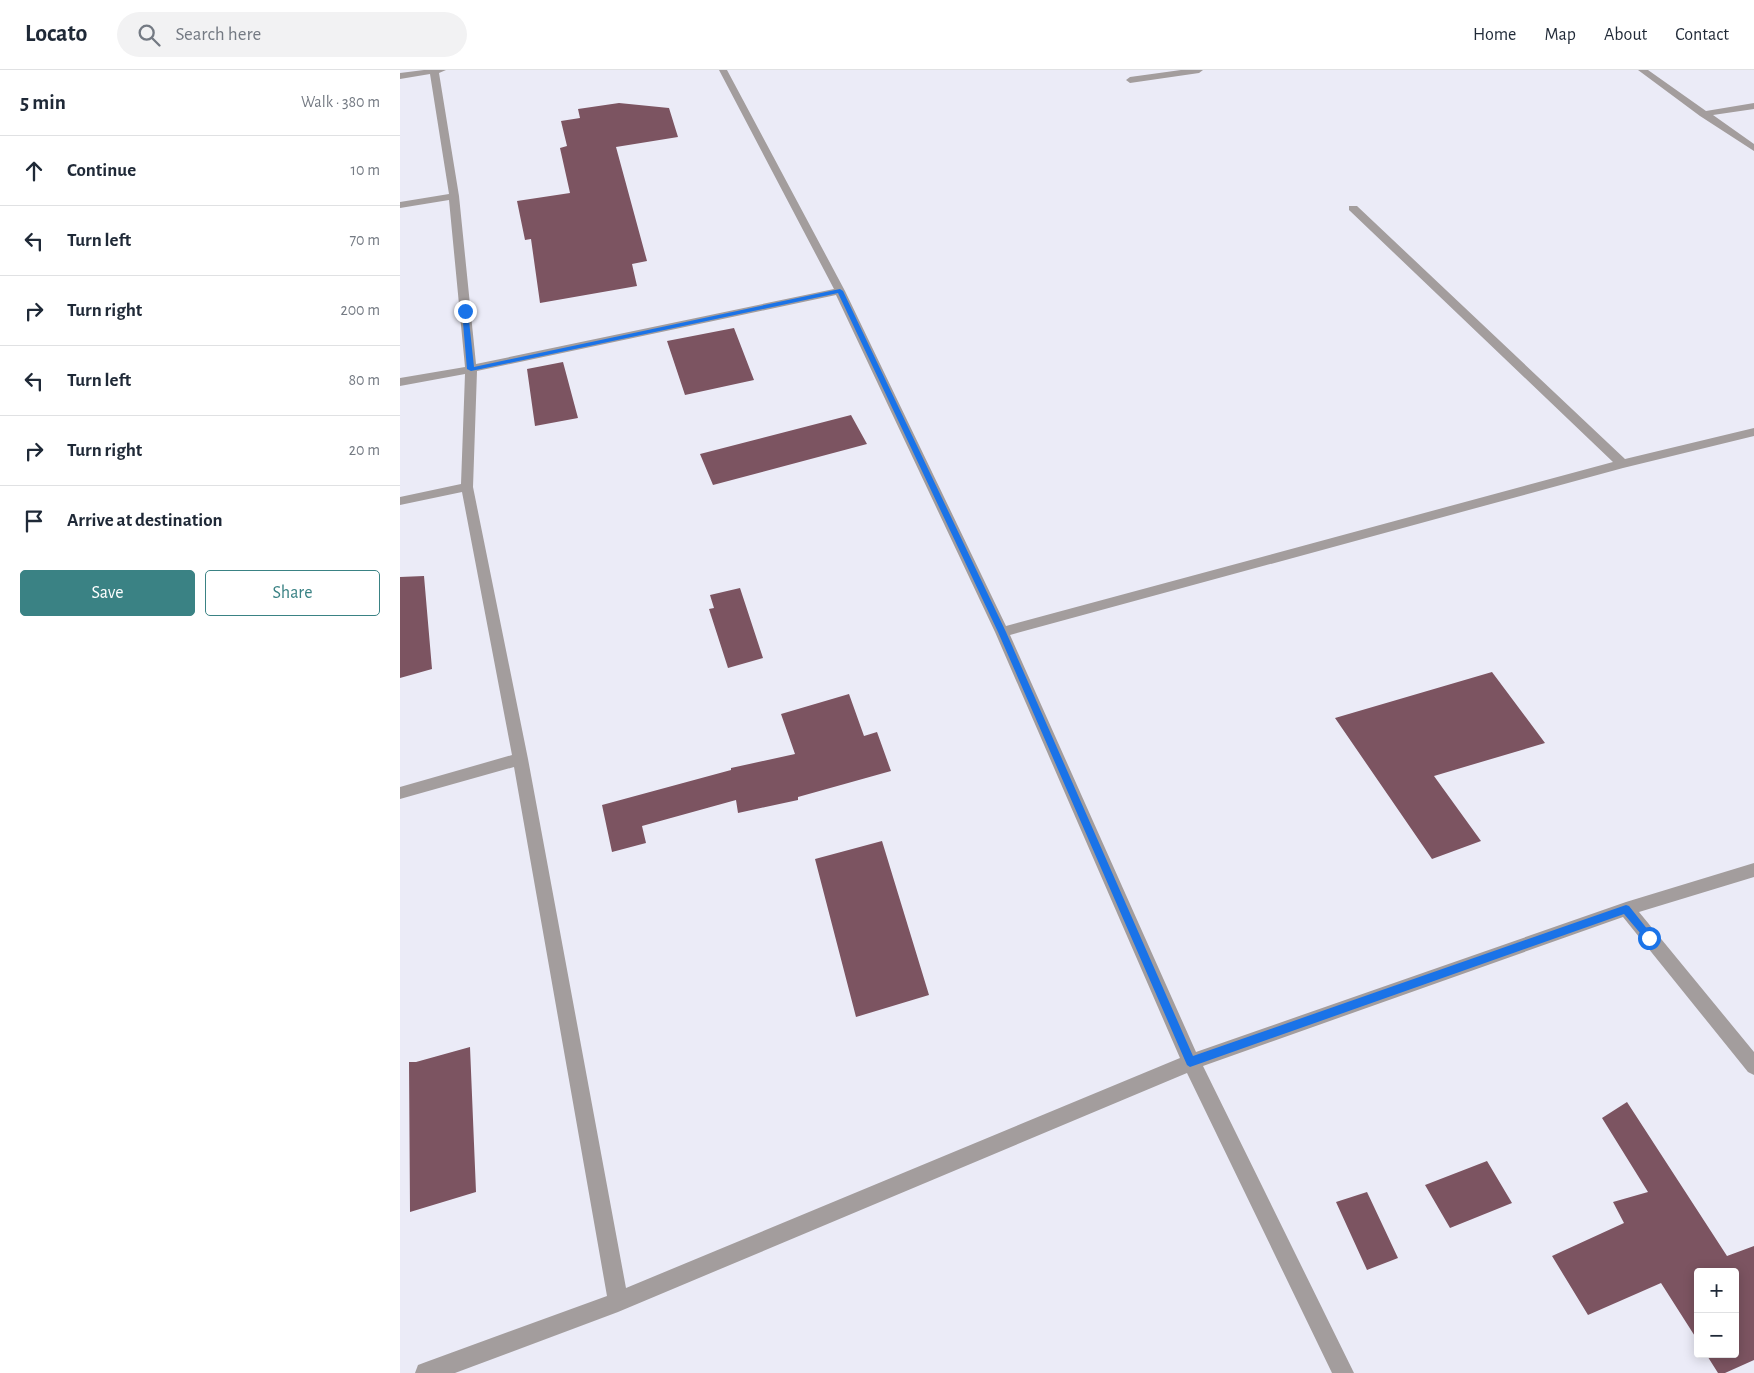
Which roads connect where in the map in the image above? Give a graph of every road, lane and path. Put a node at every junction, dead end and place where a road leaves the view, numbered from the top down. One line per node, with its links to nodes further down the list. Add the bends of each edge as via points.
1 (723, 70): 13 (street)
2 (1198, 70): 6 (street)
3 (1642, 70): 8 (street)
4 (438, 71): 5 (street); 10 (street)
5 (400, 76)
6 (1130, 80)
7 (1754, 106): 8 (street)
8 (1703, 114): 9 (street)
9 (1754, 148)
10 (454, 196): 11 (street); 14 (street)
11 (400, 205)
12 (1353, 208): 17 (street)
13 (840, 291): 14 (street); 20 (street)
14 (471, 369): 15 (street); 18 (street)
15 (400, 382)
16 (1754, 432): 17 (street)
17 (1622, 464): 20 (street)
18 (467, 487): 19 (street); 21 (street)
19 (400, 501)
20 (1002, 632): 25 (street)
21 (520, 759): 22 (street); 27 (street)
22 (400, 793)
23 (1754, 870): 24 (street)
24 (1626, 909): 25 (street); 26 (street)
25 (1190, 1062): 27 (street); 29 (street)
26 (1754, 1066)
27 (618, 1302): 28 (street)
28 (426, 1373)
29 (1344, 1373)

